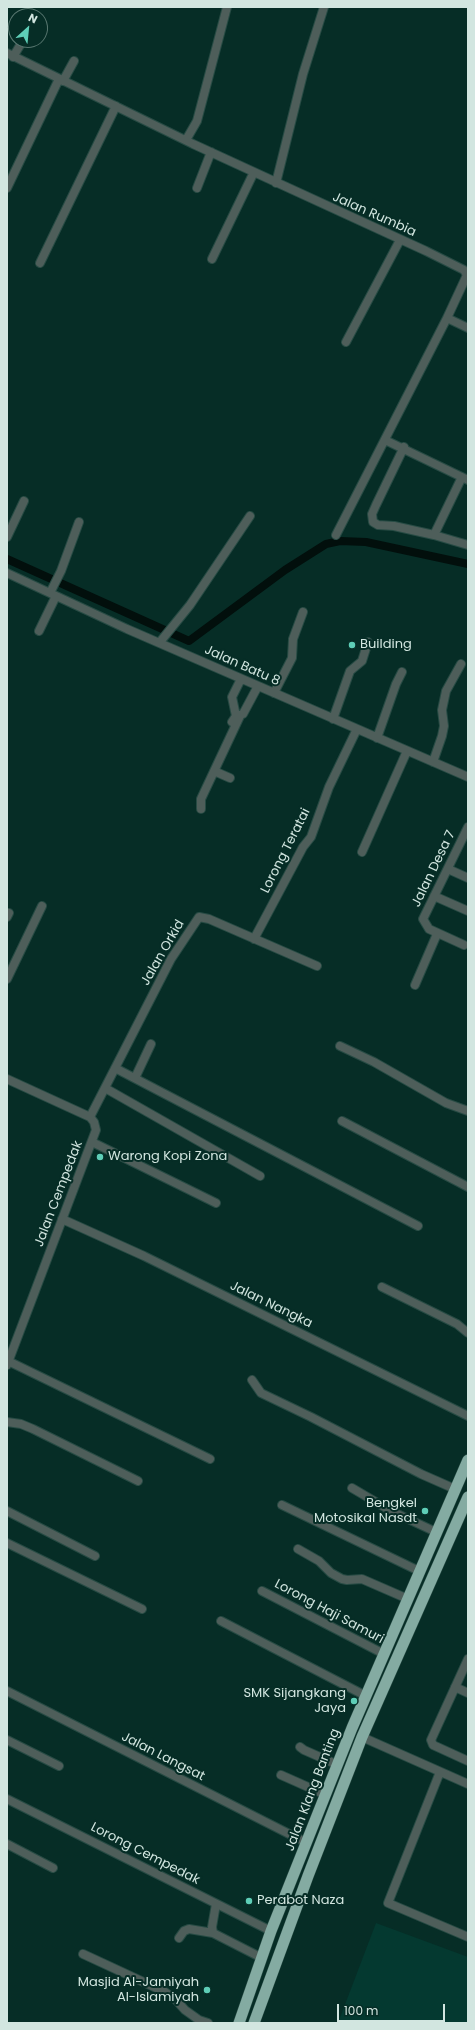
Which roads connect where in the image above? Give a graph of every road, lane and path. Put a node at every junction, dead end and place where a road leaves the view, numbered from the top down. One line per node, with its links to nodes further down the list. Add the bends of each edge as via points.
1 (227, 7): 7 (street, via 197,121)
2 (324, 7): 10 (street, via 303,74)
3 (10, 55): 5 (street, Jalan Rumbia)
4 (74, 61): 5 (street)
5 (61, 80): 6 (street, Jalan Rumbia); 11 (street)
6 (116, 106): 7 (street, Jalan Rumbia); 15 (street)
7 (186, 140): 8 (street, Jalan Rumbia)
8 (211, 152): 9 (street, Jalan Rumbia); 12 (street)
9 (254, 172): 10 (street, Jalan Rumbia); 14 (street)
10 (276, 183): 13 (street, Jalan Rumbia)
11 (7, 188)
12 (197, 188)
13 (400, 240): 16 (street, Jalan Rumbia, via 460,267); 19 (street)
14 (212, 259)
15 (40, 263)
16 (467, 275): 17 (street, Jalan Rumbia)
17 (447, 318): 18 (street); 20 (street, Jalan Rumbia)
18 (468, 328)
19 (346, 342)
20 (385, 440): 21 (street); 26 (street, Jalan Rumbia)
21 (404, 447): 22 (street); 27 (street, via 371,520 375,524)
22 (465, 479): 27 (street)
23 (24, 501): 28 (street)
24 (250, 516): 34 (street, via 208,580)
25 (79, 522): 31 (street)
26 (336, 535)
27 (434, 535): 29 (street)
28 (7, 537)
29 (468, 545)
30 (8, 574): 31 (street, Jalan Batu 8)
31 (53, 592): 33 (street); 34 (street, Jalan Batu 8)
32 (303, 612): 40 (street, via 294,634 292,658)
33 (39, 631)
34 (160, 642): 38 (street, Jalan Batu 8)
35 (368, 642): 42 (street, via 362,661 350,671)
36 (461, 664): 47 (street, via 446,691 442,710 443,731)
37 (402, 672): 44 (street)
38 (241, 679): 39 (street, Jalan Batu 8); 41 (street, via 232,697)
39 (258, 686): 40 (street, Jalan Batu 8); 41 (street, via 246,708)
40 (274, 693): 42 (street, Jalan Batu 8)
41 (238, 716): 45 (street); 48 (street)
42 (333, 719): 43 (street, Jalan Batu 8)
43 (357, 729): 44 (street, Jalan Batu 8); 61 (street, Lorong Teratai, via 329,787 317,824)
44 (377, 738): 46 (street, Jalan Batu 8)
45 (222, 744)
46 (407, 751): 47 (street, Jalan Batu 8); 54 (street)
47 (433, 762): 49 (street, Jalan Batu 8)
48 (214, 771): 50 (street); 51 (street, via 201,799)
49 (468, 777)
50 (230, 778)
51 (201, 809)
52 (468, 827): 53 (street, Jalan Desa 7)
53 (465, 842): 55 (street, Jalan Desa 7)
54 (362, 852)
55 (448, 869): 56 (street); 57 (street, Jalan Desa 7)
56 (468, 878)
57 (434, 896): 59 (street); 60 (street, Jalan Desa 7, via 424,919 429,929)
58 (42, 906): 64 (street)
59 (468, 911)
60 (437, 934): 62 (street, Jalan Desa 7); 65 (street)
61 (254, 939): 63 (street, Jalan Orkid); 68 (street, Jalan Orkid, via 209,918 196,918 171,959)
62 (464, 946)
63 (317, 966)
64 (7, 979)
65 (414, 985)
66 (151, 1044): 69 (street)
67 (340, 1046): 72 (street, via 374,1062 446,1103)
68 (115, 1068): 69 (street); 71 (street, Jalan Orkid)
69 (135, 1078): 80 (street)
70 (7, 1079): 73 (street)
71 (105, 1088): 73 (street, Jalan Orkid); 76 (street)
72 (468, 1111)
73 (90, 1117): 75 (street, Jalan Cempedak, via 96,1126)
74 (342, 1121): 77 (street)
75 (92, 1142): 78 (street); 79 (street, Jalan Cempedak)
76 (260, 1176)
77 (468, 1187)
78 (216, 1203)
79 (62, 1219): 83 (street, Jalan Cempedak); 85 (street, Jalan Nangka, via 144,1256)
80 (418, 1226)
81 (382, 1287): 82 (street, via 457,1324)
82 (468, 1333)
83 (8, 1363): 87 (street)
84 (252, 1380): 91 (street, via 261,1393)
85 (468, 1416)
86 (7, 1422): 89 (street, via 21,1424)
87 (210, 1459)
88 (468, 1460): 91 (highway, Jalan Klang Banting)
89 (138, 1481)
90 (352, 1488): 95 (street, via 391,1511)
91 (455, 1489): 95 (highway, Jalan Klang Banting)
92 (468, 1497): 110 (highway, Jalan Klang Banting)
93 (282, 1505): 99 (street)
94 (7, 1511): 98 (street)
95 (436, 1532): 99 (highway, Jalan Klang Banting)
96 (7, 1543): 102 (street)
97 (298, 1550): 101 (street, via 319,1561 331,1573 342,1579 362,1579)
98 (96, 1556)
99 (419, 1571): 101 (highway, Jalan Klang Banting)
100 (262, 1591): 104 (street, Lorong Haji Samuri)
101 (408, 1599): 104 (highway, Jalan Klang Banting)
102 (142, 1608)
103 (221, 1621): 109 (street)
104 (384, 1654): 109 (highway, Jalan Klang Banting)
105 (468, 1659): 106 (street)
106 (455, 1687): 108 (street); 113 (street, via 431,1740 433,1745)
107 (7, 1691): 121 (street, Jalan Langsat)
108 (468, 1693)
109 (366, 1696): 114 (highway, Jalan Klang Banting)
110 (362, 1737): 116 (street); 133 (highway, Jalan Klang Banting)
111 (7, 1740): 115 (street)
112 (300, 1747): 114 (street)
113 (468, 1761)
114 (338, 1765): 119 (highway, Jalan Klang Banting)
115 (59, 1766)
116 (440, 1772): 118 (street); 128 (street, via 388,1903)
117 (281, 1775): 119 (street)
118 (468, 1784)
119 (326, 1795): 121 (highway, Jalan Klang Banting)
120 (7, 1799): 124 (street, Lorong Cempedak)
121 (307, 1843): 125 (highway, Jalan Klang Banting)
122 (7, 1844): 123 (street)
123 (53, 1868)
124 (216, 1904): 125 (street, Lorong Cempedak); 126 (street)
125 (272, 1931): 130 (highway, Jalan Klang Banting)
126 (213, 1933): 127 (street, via 189,1929); 130 (street)
127 (179, 1938)
128 (468, 1938)
129 (83, 1954): 131 (street, via 165,1992 185,2010)
130 (262, 1958): 132 (highway, Jalan Klang Banting)
131 (208, 2023)
132 (239, 2023)
133 (254, 2023)

